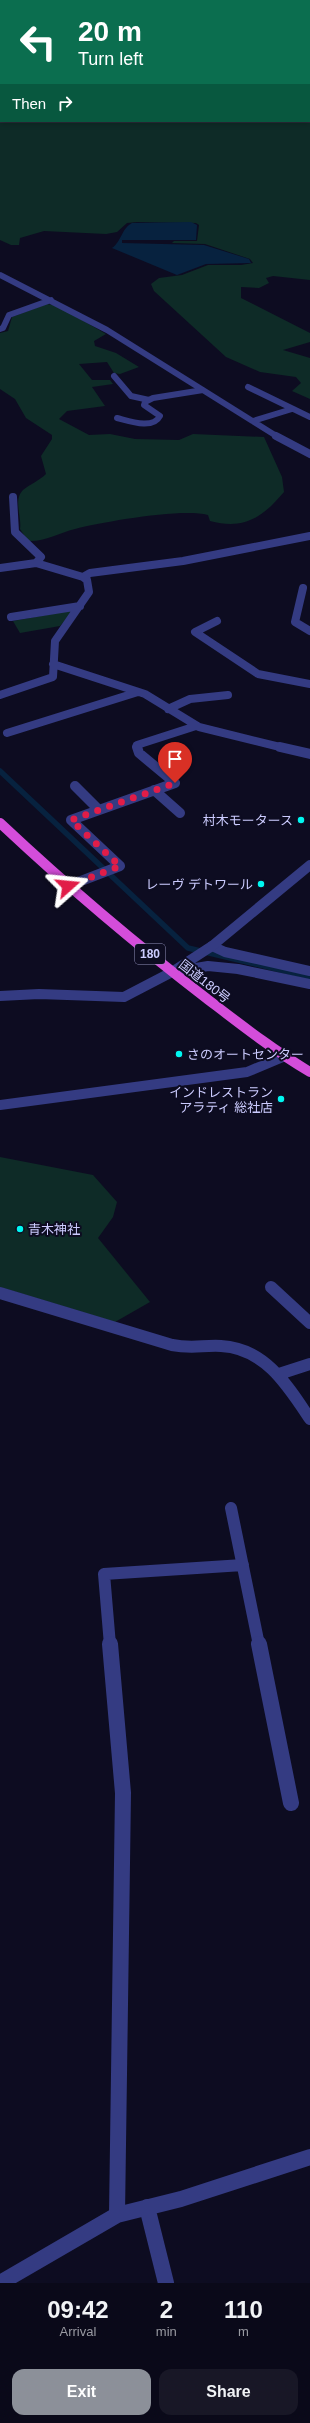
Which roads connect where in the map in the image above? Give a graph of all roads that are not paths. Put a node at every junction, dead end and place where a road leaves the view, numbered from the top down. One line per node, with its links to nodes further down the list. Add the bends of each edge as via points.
1 (0, 275): 2 (street)
2 (51, 300): 3 (street, via 9,315); 6 (street, via 107,330)
3 (0, 329)
4 (114, 376): 7 (street, via 131,396)
5 (248, 387): 8 (street)
6 (203, 390): 7 (street); 11 (street)
7 (149, 400): 10 (street, via 144,405 160,416 158,420 145,424)
8 (292, 409): 9 (street); 11 (street)
9 (310, 417)
10 (118, 418)
11 (254, 421): 12 (street)
12 (310, 454)
13 (12, 497): 15 (street, via 15,532 41,557)
14 (310, 536): 17 (street, via 183,561 90,573)
15 (36, 563): 16 (street); 17 (street)
16 (0, 568)
17 (83, 577): 19 (street, via 87,580 89,592)
18 (302, 588): 22 (street, via 295,622)
19 (80, 606): 20 (street); 23 (street, via 55,641)
20 (11, 617)
21 (217, 621): 24 (street, via 195,632 258,674)
22 (310, 631)
23 (53, 664): 25 (street); 26 (street, via 53,677)
24 (310, 684)
25 (138, 692): 28 (street); 30 (street)
26 (0, 695)
27 (228, 695): 28 (street, via 190,698)
28 (168, 709): 29 (street)
29 (196, 726): 31 (street); 33 (street, via 137,745 139,753 175,783)
30 (7, 732)
31 (310, 754)
32 (75, 786): 34 (street)
33 (154, 790): 34 (street); 35 (street)
34 (100, 810): 38 (street, via 71,820 120,866)
35 (180, 813)
36 (0, 823): 38 (highway, 国道180号 / 180)
37 (310, 865): 39 (street)
38 (68, 886): 41 (highway, 国道180号 / 180)
39 (209, 949): 40 (street); 41 (street)
40 (310, 970)
41 (172, 972): 42 (street, via 208,966 238,969); 43 (street, via 124,997 39,994); 44 (highway, 国道180号 / 180)
42 (310, 984)
43 (0, 996)
44 (283, 1057): 45 (highway, 国道180号 / 180); 46 (street, via 247,1072)
45 (310, 1072)
46 (0, 1105)
47 (271, 1287): 49 (street)
48 (0, 1294): 51 (street, via 172,1345 244,1349 262,1358)
49 (310, 1323)
50 (310, 1364): 51 (street)
51 (279, 1374): 52 (street)
52 (310, 1419)
53 (231, 1508): 54 (street)
54 (243, 1565): 55 (street); 58 (street, via 104,1574 123,1793)
55 (291, 1803)
56 (310, 2157): 57 (street)
57 (147, 2207): 58 (street); 60 (street)
58 (117, 2214): 59 (street)
59 (0, 2283)
60 (166, 2283)

